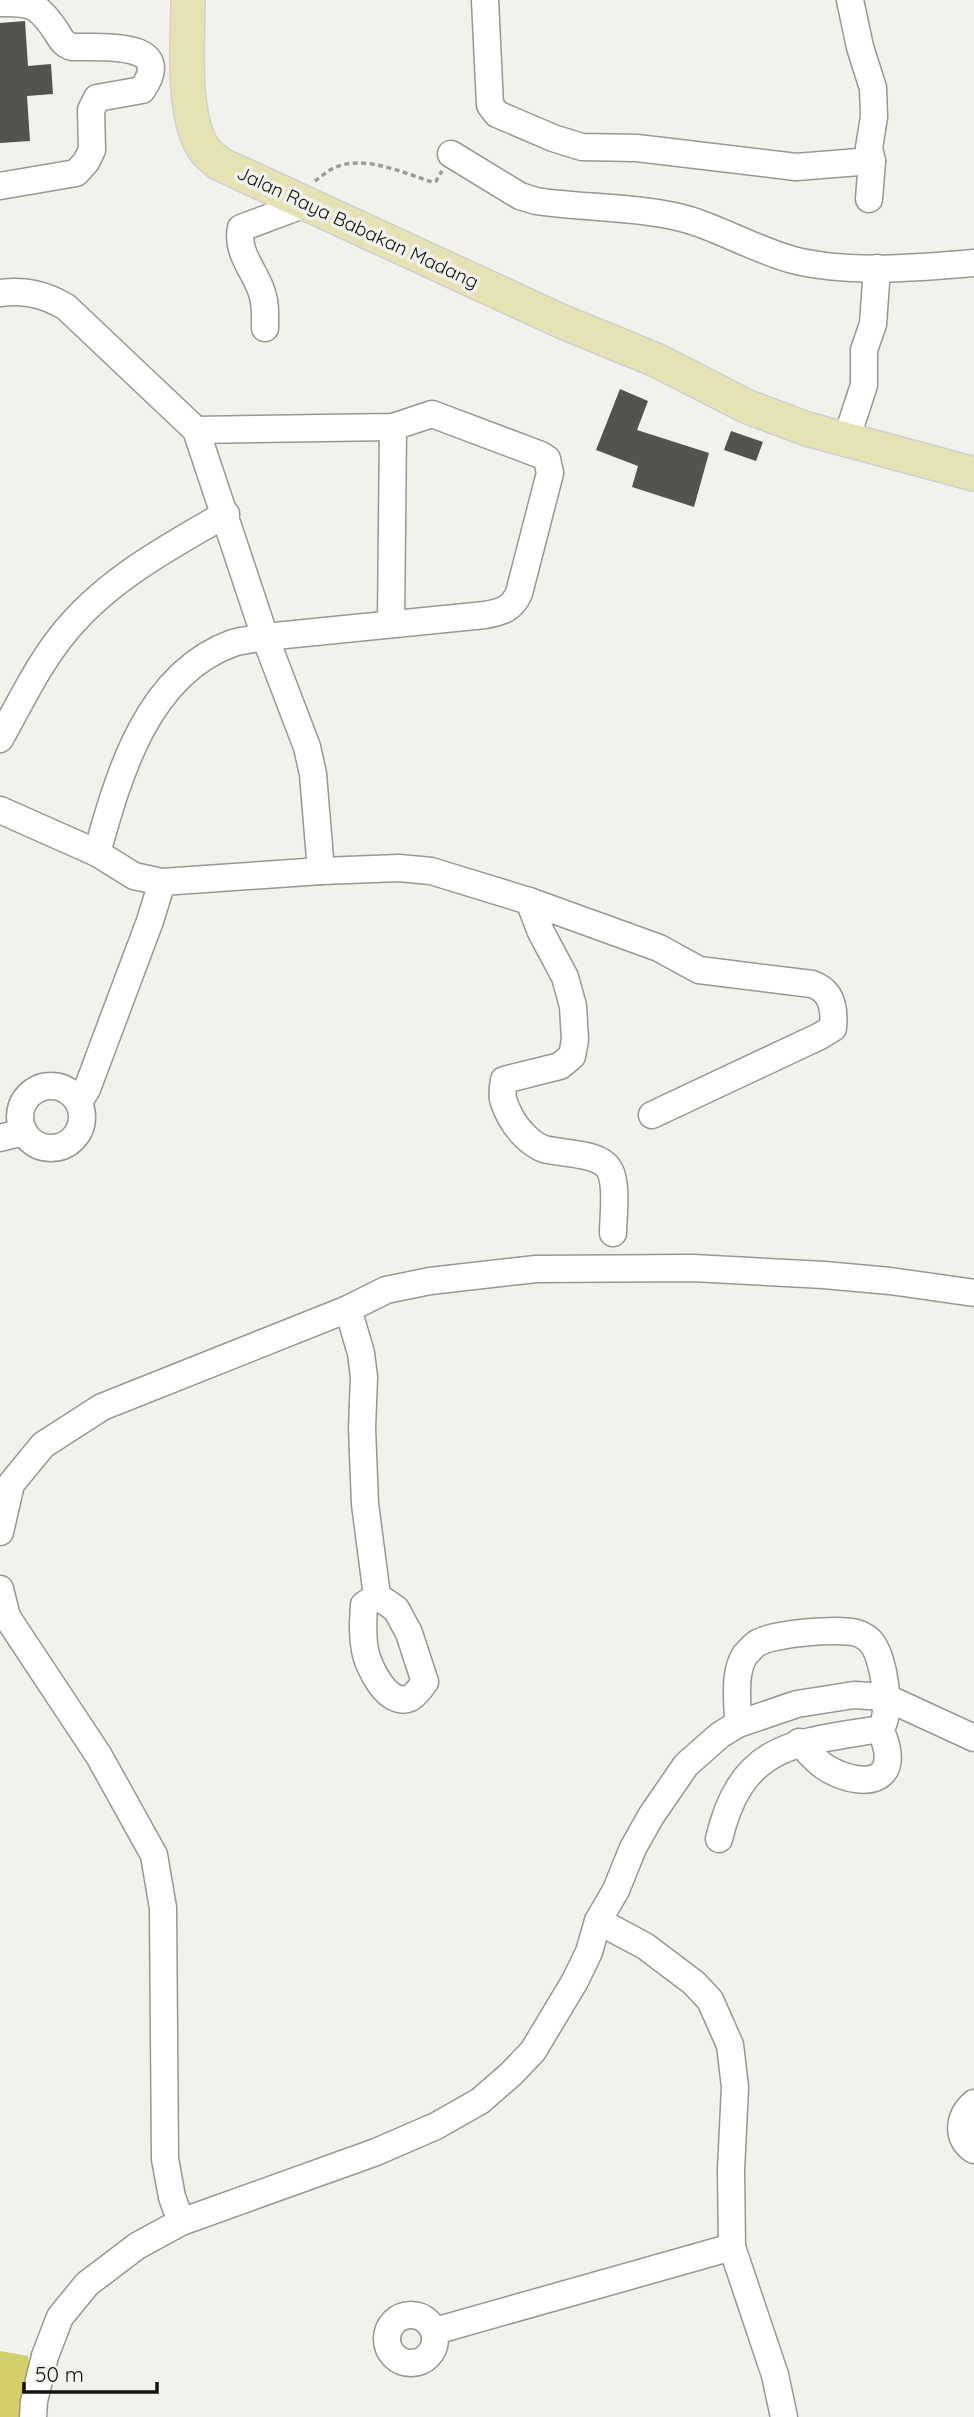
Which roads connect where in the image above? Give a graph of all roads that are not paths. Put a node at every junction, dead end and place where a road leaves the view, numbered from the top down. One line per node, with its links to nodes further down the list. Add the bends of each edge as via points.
1 (188, 0): 9 (main road, Jalan Raya Babakan Madang, via 190,104 204,150 220,164)
2 (485, 0): 6 (street, via 491,105 497,114 552,138 582,147 637,148 796,167)
3 (850, 0): 6 (street, via 873,88)
4 (0, 3): 7 (street, via 32,4 64,44 133,49 147,58 151,68 142,90 97,98 91,110 92,149 76,173)
5 (451, 154): 11 (street, via 536,201 670,215 697,221 794,260)
6 (872, 161): 8 (street)
7 (0, 186)
8 (869, 199)
9 (308, 203): 13 (street, via 242,228 243,256 264,301); 16 (main road, Jalan Raya Babakan Madang, via 563,322 656,360 748,407)
10 (974, 263): 11 (street)
11 (877, 268): 16 (street, via 873,324 864,350 864,385)
12 (0, 293): 15 (street, via 33,293 66,307)
13 (265, 328)
14 (393, 427): 15 (street); 19 (street); 19 (street, via 438,415 547,458 550,473 515,603 492,614)
15 (196, 430): 18 (street)
16 (846, 440): 17 (main road, Jalan Raya Babakan Madang)
17 (974, 474)
18 (226, 514): 20 (street); 21 (street, via 143,563 97,598 61,636)
19 (391, 624): 20 (street)
20 (265, 637): 23 (street, via 213,653 171,687 125,760); 24 (street, via 310,759)
21 (0, 739)
22 (0, 810): 23 (street)
23 (97, 853): 25 (street, via 134,876)
24 (321, 871): 25 (street); 26 (street, via 430,871)
25 (162, 882): 27 (street)
26 (529, 901): 28 (street, via 659,948 699,970 812,984 831,999 833,1028); 30 (street, via 565,977 575,1040 572,1056 560,1066 504,1080 501,1097 516,1128 541,1148 589,1157 611,1171)
27 (79, 1102): 29 (street, via 66,1090 40,1088 26,1098); 29 (street, via 80,1128 62,1146 45,1147)
28 (652, 1115)
29 (12, 1135)
30 (612, 1233)
31 (974, 1293): 32 (street, via 824,1275 692,1268 536,1269 386,1290)
32 (348, 1309): 33 (street, via 102,1407 43,1445 10,1484); 35 (street, via 364,1377 365,1504)
33 (0, 1532)
34 (0, 1589): 45 (street, via 7,1617 99,1756 154,1855 163,1908 165,2159)
35 (377, 1596)
36 (886, 1698): 37 (street, via 822,1699); 37 (street, via 882,1663 871,1641 858,1633 776,1637 757,1643 744,1657 737,1684); 38 (street, via 885,1724); 39 (street)
37 (738, 1724): 42 (street, via 686,1765 667,1790)
38 (880, 1729): 40 (street); 40 (street, via 887,1762 873,1780 855,1780 825,1768)
39 (974, 1738)
40 (799, 1742): 41 (street, via 766,1758 737,1788)
41 (719, 1839)
42 (598, 1921): 45 (street, via 575,1981 533,2051 480,2101 376,2152); 46 (street, via 645,1946 694,1983 720,2020 730,2045 736,2087)
43 (974, 2103): 44 (street, via 962,2117 961,2133)
44 (974, 2150)
45 (181, 2222): 48 (street, via 137,2246 87,2284 60,2317 45,2356)
46 (732, 2247): 47 (street); 49 (street, via 775,2375)
47 (435, 2331)
48 (33, 2417)
49 (784, 2417)

